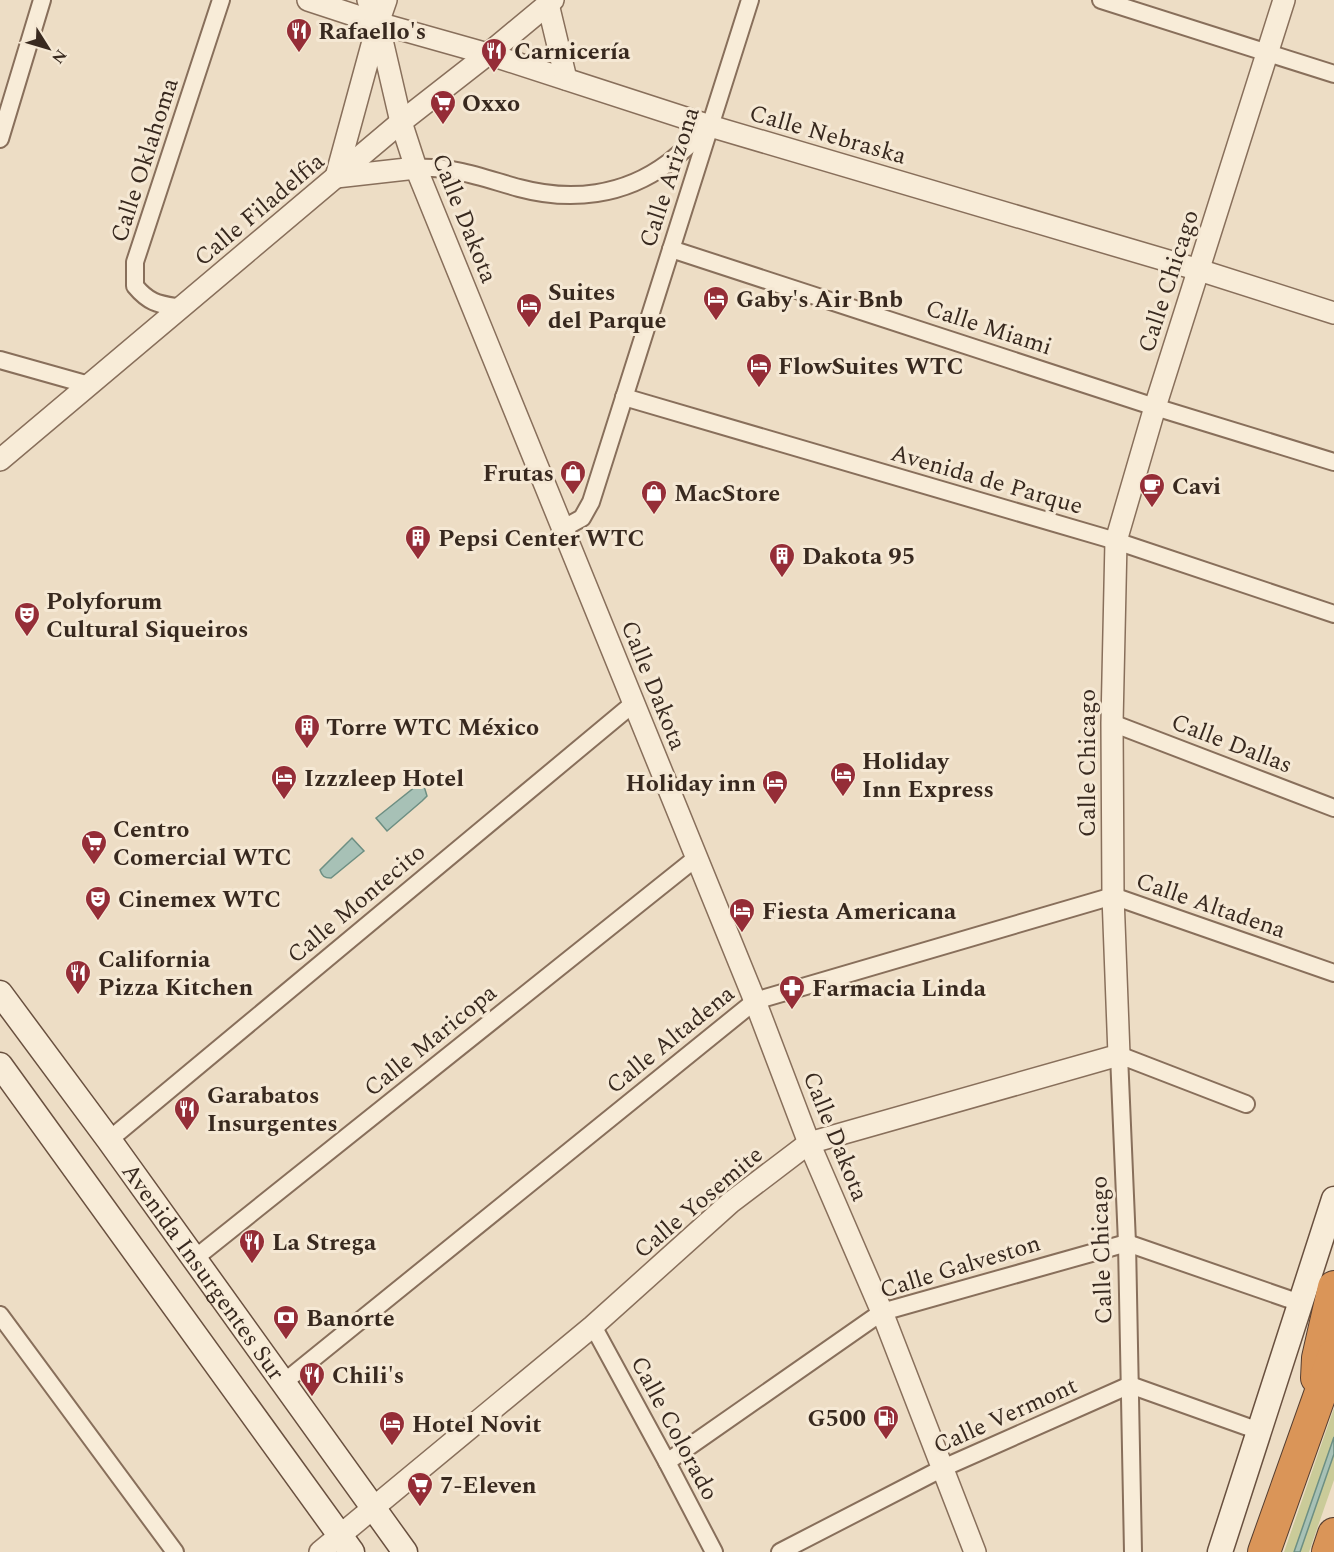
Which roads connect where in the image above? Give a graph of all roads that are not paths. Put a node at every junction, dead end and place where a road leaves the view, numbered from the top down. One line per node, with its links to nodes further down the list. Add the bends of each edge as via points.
1 (42, 0): 17 (street)
2 (221, 0): 22 (street, Calle Oklahoma, via 135,262 135,285 145,297)
3 (308, 0): 10 (street, Calle Nebraska)
4 (368, 0): 10 (street, Calle Dakota)
5 (386, 0): 10 (street)
6 (750, 0): 16 (street, Calle Arizona)
7 (1101, 0): 12 (street)
8 (1284, 0): 12 (street, Calle Chicago)
9 (550, 2): 11 (street, Calle Filadelfia); 14 (street)
10 (378, 23): 11 (street, Calle Nebraska); 15 (street, Calle Dakota); 19 (street)
11 (488, 54): 14 (street, Calle Nebraska); 15 (street, Calle Filadelfia)
12 (1267, 54): 13 (street); 21 (street, Calle Chicago)
13 (1334, 74)
14 (566, 79): 16 (street, Calle Nebraska)
15 (401, 122): 18 (street, Calle Dakota); 19 (street, Calle Filadelfia)
16 (710, 126): 18 (street, via 668,163 642,179 616,190 588,195 522,189 453,169); 20 (street, Calle Arizona); 21 (street, Calle Nebraska)
17 (0, 139)
18 (416, 168): 19 (street); 30 (street, Calle Dakota)
19 (336, 177): 22 (street, Calle Filadelfia)
20 (671, 249): 26 (street, Calle Arizona); 27 (street, Calle Miami)
21 (1199, 270): 23 (street, Calle Nebraska); 27 (street, Calle Chicago)
22 (181, 308): 25 (street, Calle Filadelfia)
23 (1334, 313)
24 (0, 360): 25 (street)
25 (89, 385): 28 (street, Calle Filadelfia)
26 (624, 397): 30 (street, Calle Arizona, via 591,502 582,518); 31 (street, Avenida de Parque)
27 (1155, 407): 29 (street, Calle Miami); 31 (street, Calle Chicago)
28 (0, 460)
29 (1334, 462)
30 (562, 529): 33 (street, Calle Dakota)
31 (1116, 542): 32 (street, Avenida de Parque); 34 (street, Calle Chicago)
32 (1334, 614)
33 (634, 703): 36 (street, Calle Dakota); 44 (street, Calle Montecito)
34 (1112, 723): 35 (street, Calle Dallas); 37 (street, Calle Chicago)
35 (1334, 808)
36 (696, 858): 40 (street, Calle Dakota); 48 (street, Calle Maricopa)
37 (1113, 896): 38 (street, Calle Altadena); 40 (street, Calle Altadena); 41 (street, Calle Chicago)
38 (1334, 973)
39 (0, 993): 44 (main road, Avenida Insurgentes Sur)
40 (755, 1001): 45 (street, Calle Dakota); 55 (street, Calle Altadena)
41 (1119, 1055): 43 (street); 45 (street, Calle Yosemite); 47 (street, Calle Chicago)
42 (0, 1065): 64 (main road, Avenida Insurgentes Sur)
43 (1246, 1104)
44 (109, 1140): 48 (main road, Avenida Insurgentes Sur)
45 (810, 1143): 51 (street, Calle Dakota); 53 (street, Calle Yosemite, via 730,1203)
46 (1334, 1199): 50 (main road)
47 (1127, 1243): 50 (street); 51 (street, Calle Galveston); 56 (street, Calle Chicago)
48 (194, 1259): 55 (main road, Avenida Insurgentes Sur)
49 (1334, 1287): 57 (highway, via 1318,1358)
50 (1300, 1303): 58 (main road)
51 (882, 1312): 59 (street, Calle Galveston); 60 (street, Calle Dakota)
52 (0, 1315): 65 (street)
53 (593, 1326): 59 (street, Calle Colorado); 61 (street, Calle Yosemite)
54 (1334, 1355): 57 (highway)
55 (283, 1383): 61 (main road, Avenida Insurgentes Sur)
56 (1130, 1385): 58 (street); 60 (street, Calle Vermont); 71 (street, Calle Chicago)
57 (1314, 1409): 62 (highway)
58 (1259, 1431): 72 (main road)
59 (667, 1462): 68 (street, Calle Colorado)
60 (943, 1468): 69 (street, Calle Vermont); 70 (street, Calle Dakota)
61 (373, 1508): 64 (street, Calle Yosemite); 67 (main road, Avenida Insurgentes Sur)
62 (1275, 1520): 73 (highway); 74 (highway)
63 (1334, 1534): 75 (highway)
64 (346, 1544): 66 (street, Calle Yosemite)
65 (175, 1552)
66 (320, 1552)
67 (405, 1552)
68 (714, 1552)
69 (780, 1552)
70 (975, 1552)
71 (1132, 1552)
72 (1220, 1552)
73 (1250, 1552)
74 (1264, 1552)
75 (1328, 1552)

